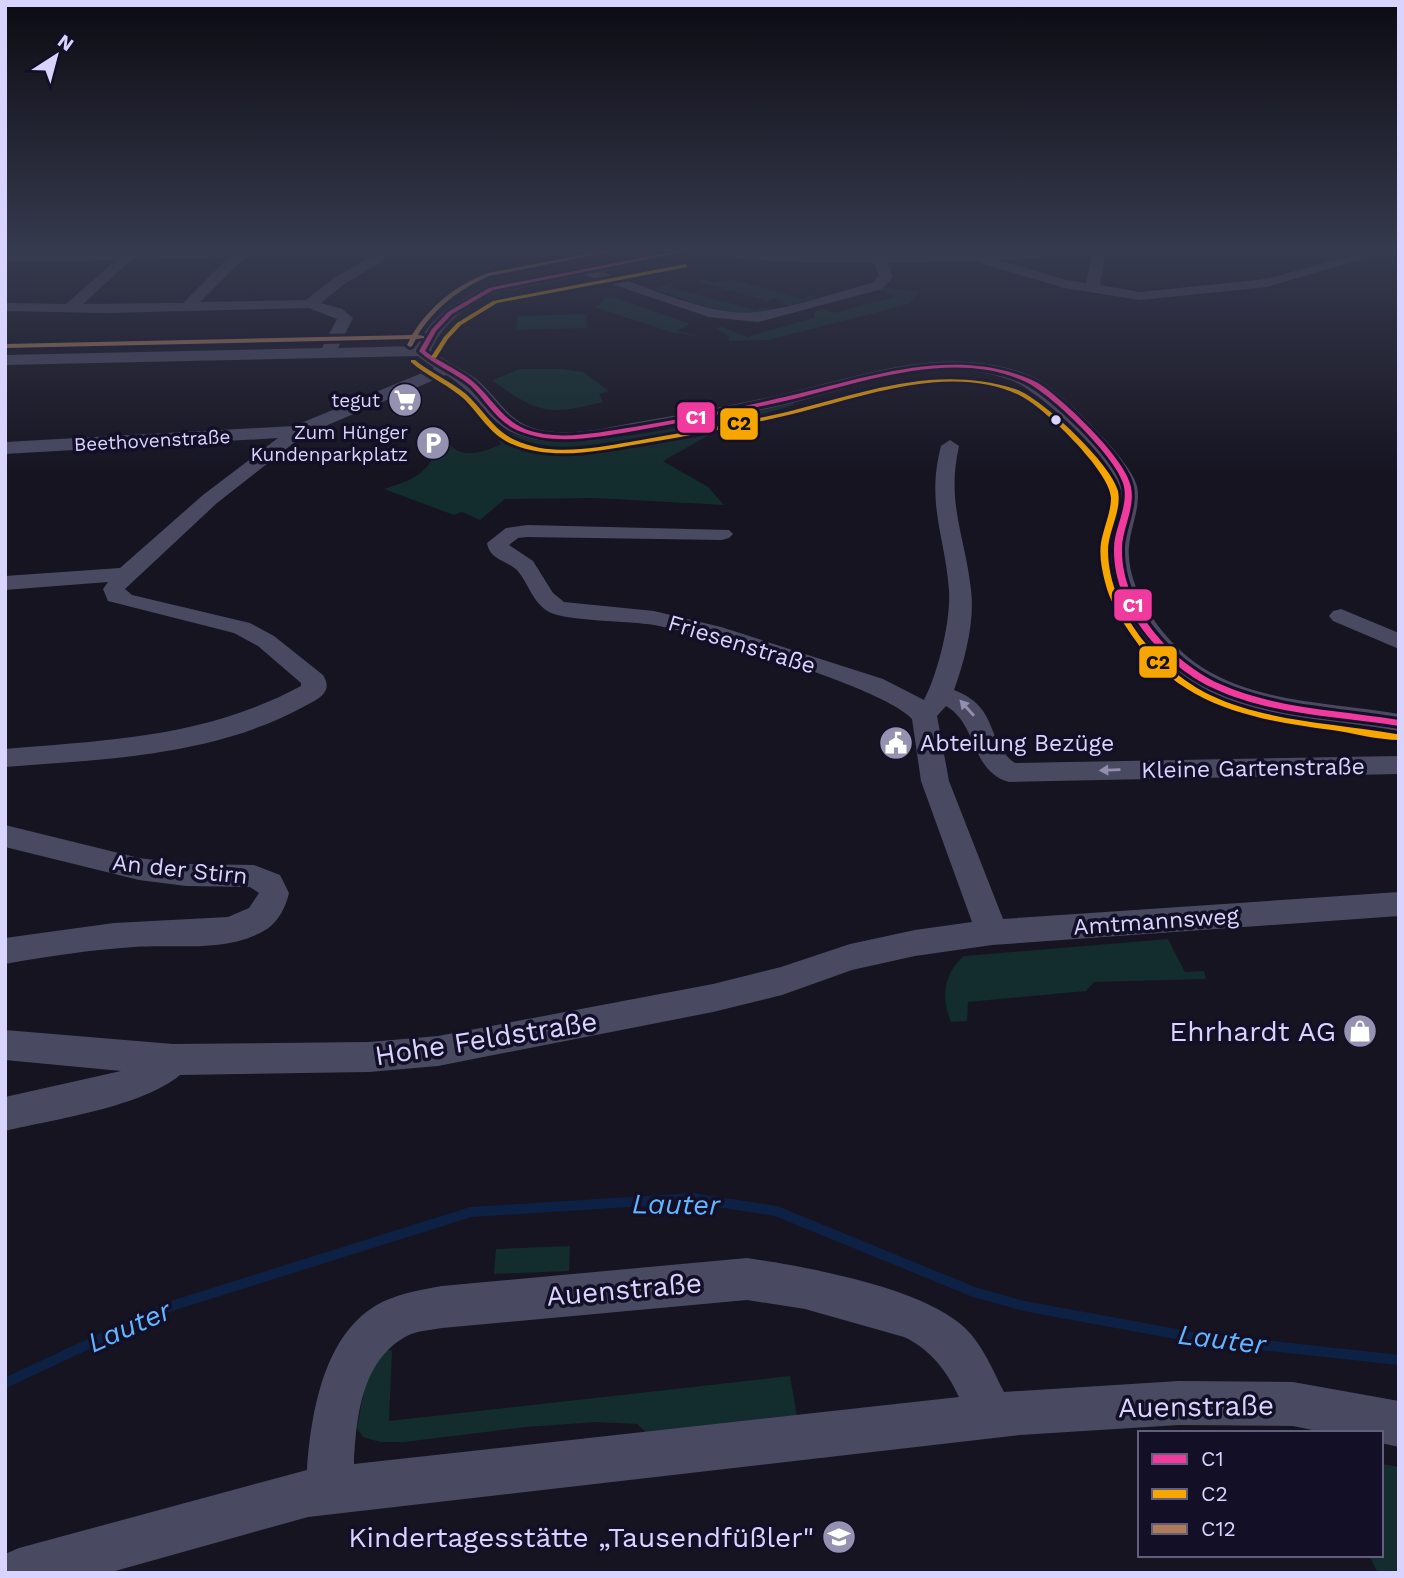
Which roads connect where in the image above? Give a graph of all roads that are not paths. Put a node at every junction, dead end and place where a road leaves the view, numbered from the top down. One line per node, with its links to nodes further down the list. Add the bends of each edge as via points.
1 (341, 326): 4 (street)
2 (437, 326): 3 (street)
3 (422, 351): 4 (street); 6 (street)
4 (328, 353): 5 (street)
5 (5, 360)
6 (445, 369): 7 (street); 16 (street, via 473,384 502,421 526,432 556,436 606,433 718,413 916,366 976,367 1016,376 1049,394 1123,474 1130,499 1119,565 1149,628 1172,657 1213,683 1266,703)
7 (298, 431): 9 (street, Beethovenstraße); 11 (street, via 210,499)
8 (950, 446): 15 (street, via 943,476 945,524 960,589 959,617)
9 (5, 448)
10 (722, 534): 15 (street, Friesenstraße, via 527,531 513,532 498,543 499,550 525,566 544,597 558,608 654,618 713,632 874,685 909,703)
11 (126, 574): 12 (street); 17 (street, via 114,589 116,596 242,628 266,641 314,681 314,690 286,708 186,738)
12 (5, 583)
13 (1341, 616): 14 (street)
14 (1399, 642)
15 (933, 705): 18 (street, Kleine Gartenstraße, one-way to 15, via 1009,773 995,765 970,707 958,699); 21 (street, via 935,780)
16 (1399, 723)
17 (5, 758)
18 (1399, 765)
19 (5, 836): 23 (street, An der Stirn, via 139,869 254,876 269,883 274,893 270,907 253,922 222,929 147,933)
20 (1399, 904): 21 (street, Amtmannsweg)
21 (992, 932): 22 (street, Amtmannsweg)
22 (915, 943): 25 (street, Hohe Feldstraße, via 850,957 713,998 438,1051 369,1058)
23 (5, 951)
24 (5, 1045): 25 (street, Hohe Feldstraße)
25 (173, 1060): 26 (street, via 138,1083)
26 (5, 1114)
27 (992, 1416): 28 (street, Auenstraße, via 1179,1403 1293,1404); 29 (street, Auenstraße); 29 (street, Auenstraße, via 959,1356 932,1328 805,1287 747,1279 442,1307 391,1321 358,1357 338,1402)
28 (1399, 1424)
29 (330, 1490): 30 (street, Auenstraße)
30 (19, 1573)

